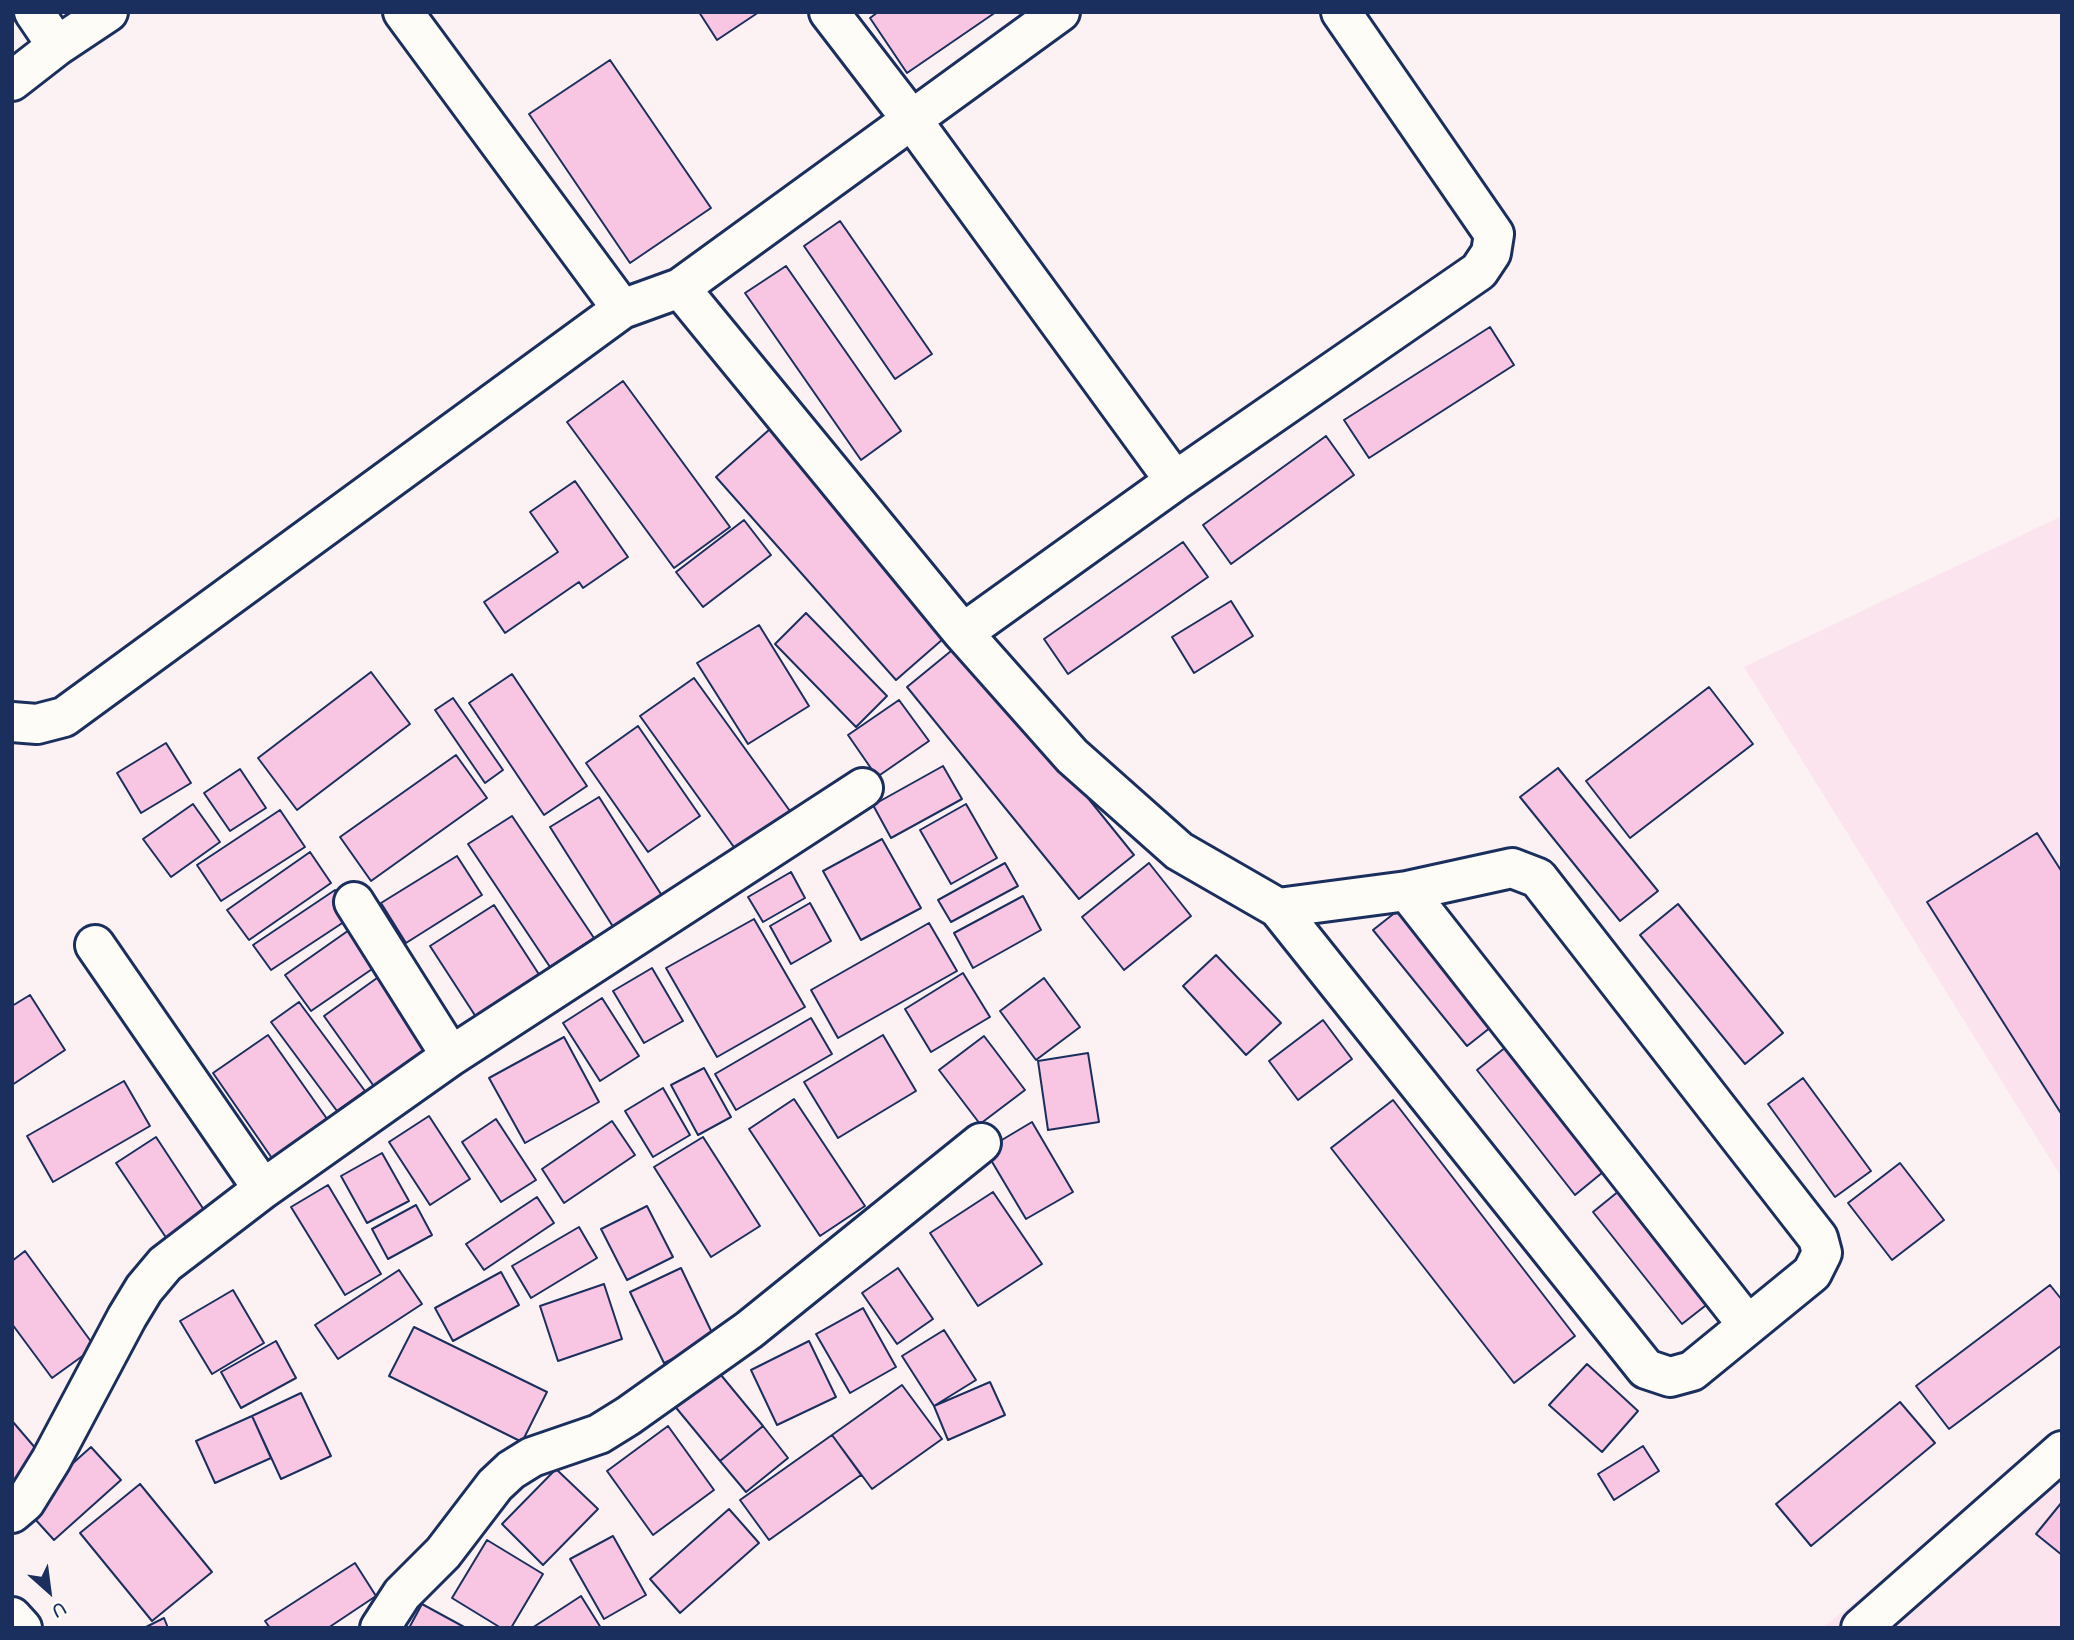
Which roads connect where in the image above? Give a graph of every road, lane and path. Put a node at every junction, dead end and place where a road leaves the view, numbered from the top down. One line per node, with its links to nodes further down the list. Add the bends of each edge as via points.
1 (34, 12): 7 (street)
2 (108, 12): 7 (street)
3 (403, 12): 11 (street)
4 (829, 12): 9 (street)
5 (1059, 12): 9 (street)
6 (1341, 12): 12 (street, via 1494,234 1491,253 1479,271)
7 (57, 46): 8 (street)
8 (12, 81)
9 (912, 120): 10 (street); 12 (street)
10 (680, 288): 11 (street); 13 (street)
11 (622, 309): 14 (street, via 64,717 37,724)
12 (1175, 481): 13 (street)
13 (963, 633): 18 (street, via 1072,755 1179,851)
14 (12, 722)
15 (863, 788): 20 (street)
16 (1406, 891): 18 (street); 23 (street); 23 (street, via 1512,868 1538,877 1818,1238 1822,1253 1812,1273)
17 (354, 902): 20 (street)
18 (1278, 908): 23 (street, via 1646,1369 1670,1377 1692,1371)
19 (95, 946): 22 (street)
20 (451, 1056): 22 (street)
21 (981, 1143): 28 (street, via 749,1329 628,1416 599,1434 532,1457 511,1470 443,1553 402,1594)
22 (263, 1189): 25 (street, via 165,1264 144,1289 51,1460 25,1502)
23 (1746, 1323)
24 (2062, 1451): 29 (street)
25 (12, 1513)
26 (12, 1617): 27 (street)
27 (22, 1628)
28 (380, 1628)
29 (1861, 1628)

